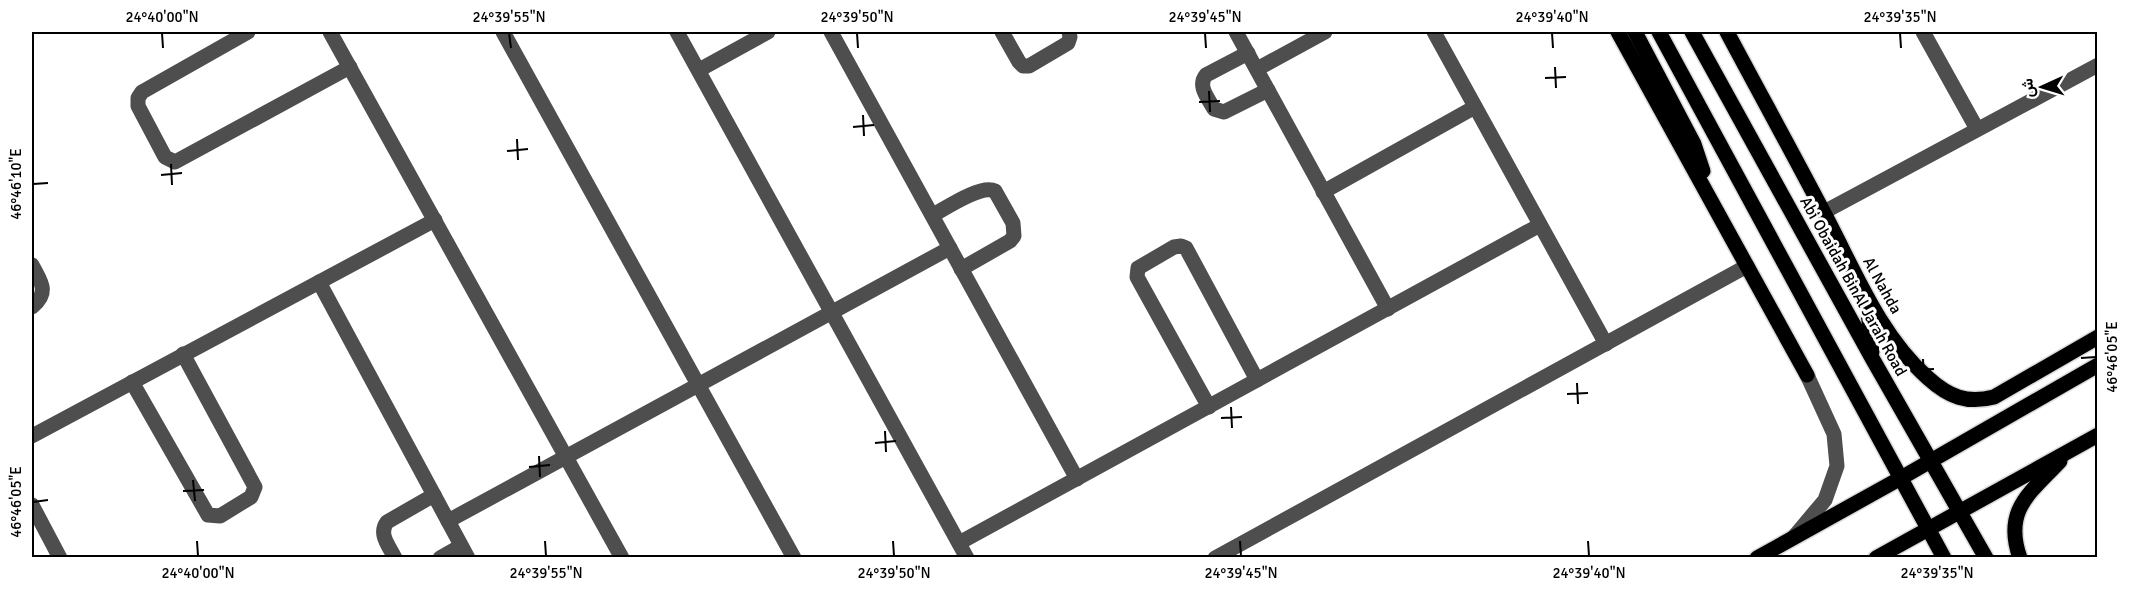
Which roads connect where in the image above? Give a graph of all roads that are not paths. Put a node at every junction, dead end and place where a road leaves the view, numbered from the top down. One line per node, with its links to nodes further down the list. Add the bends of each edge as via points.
1 (248, 32): 20 (street, via 142,92 138,98 138,106 170,161 175,162)
2 (330, 32): 20 (street)
3 (503, 32): 49 (street)
4 (677, 32): 22 (street)
5 (768, 32): 22 (street)
6 (831, 32): 28 (street)
7 (1002, 32): 8 (street, via 1023,66 1068,44)
8 (1069, 32)
9 (1236, 32): 18 (street)
10 (1325, 32): 21 (street)
11 (1434, 32): 24 (street)
12 (1618, 32): 29 (main road)
13 (1635, 32): 29 (main road, via 1694,144)
14 (1659, 32): 56 (main road)
15 (1692, 32): 44 (main road, Abi Obaidah BinAl Jarah Road)
16 (1727, 32): 27 (main road, Al Nahda)
17 (1923, 32): 25 (street)
18 (1248, 53): 21 (street); 23 (street, via 1202,80 1214,109 1224,112)
19 (2097, 65): 25 (street)
20 (350, 67): 30 (street)
21 (1257, 69): 23 (street)
22 (699, 70): 40 (street)
23 (1268, 90): 26 (street)
24 (1475, 107): 26 (street); 31 (street)
25 (1977, 129): 27 (street)
26 (1323, 192): 39 (street)
27 (1824, 212): 37 (main road, Al Nahda)
28 (933, 215): 32 (street); 35 (street, via 979,190 991,189 1013,223 1014,236 1010,241)
29 (1719, 215): 34 (main road)
30 (435, 220): 36 (street); 54 (street)
31 (1540, 225): 39 (street); 42 (street)
32 (950, 248): 35 (street); 40 (street)
33 (32, 265): 38 (street, via 42,292)
34 (1747, 266): 42 (street); 46 (main road)
35 (961, 269): 57 (street)
36 (319, 282): 43 (street); 58 (street)
37 (1867, 294): 41 (main road, Al Nahda, via 1893,337 1921,371 1957,398 1994,397); 44 (main road)
38 (32, 307)
39 (1388, 309): 47 (street)
40 (832, 312): 49 (street); 64 (street)
41 (2097, 337)
42 (1606, 344): 72 (street)
43 (183, 354): 48 (street); 48 (street, via 255,487 251,497 220,516 207,515)
44 (1872, 358): 55 (main road, Abi Obaidah BinAl Jarah Road)
45 (2097, 365): 55 (main road)
46 (1807, 375): 63 (street, via 1834,434 1838,466 1825,500)
47 (1257, 380): 50 (street); 50 (street, via 1186,248 1174,247 1138,268 1137,277)
48 (132, 382): 52 (street)
49 (699, 385): 54 (street); 70 (street)
50 (1209, 407): 57 (street)
51 (2097, 435): 53 (main road)
52 (32, 436)
53 (2069, 451): 60 (main road); 78 (main road, via 2014,518 2014,541)
54 (566, 457): 61 (street); 69 (street)
55 (1931, 460): 56 (main road); 60 (main road, Abi Obaidah BinAl Jarah Road)
56 (1901, 478): 62 (main road); 63 (main road)
57 (1077, 479): 64 (street)
58 (434, 495): 61 (street); 67 (street, via 387,522 383,536)
59 (32, 505): 66 (street)
60 (1960, 511): 62 (main road); 77 (main road, Abi Obaidah BinAl Jarah Road)
61 (448, 521): 65 (street)
62 (1928, 530): 75 (main road); 76 (main road)
63 (1792, 538): 73 (street); 74 (main road)
64 (959, 543): 71 (street)
65 (465, 552): 68 (street)
66 (60, 558)
67 (395, 558)
68 (440, 558)
69 (621, 558)
70 (794, 558)
71 (967, 558)
72 (1215, 558)
73 (1750, 558)
74 (1757, 558)
75 (1876, 558)
76 (1944, 558)
77 (1986, 558)
78 (2020, 558)

